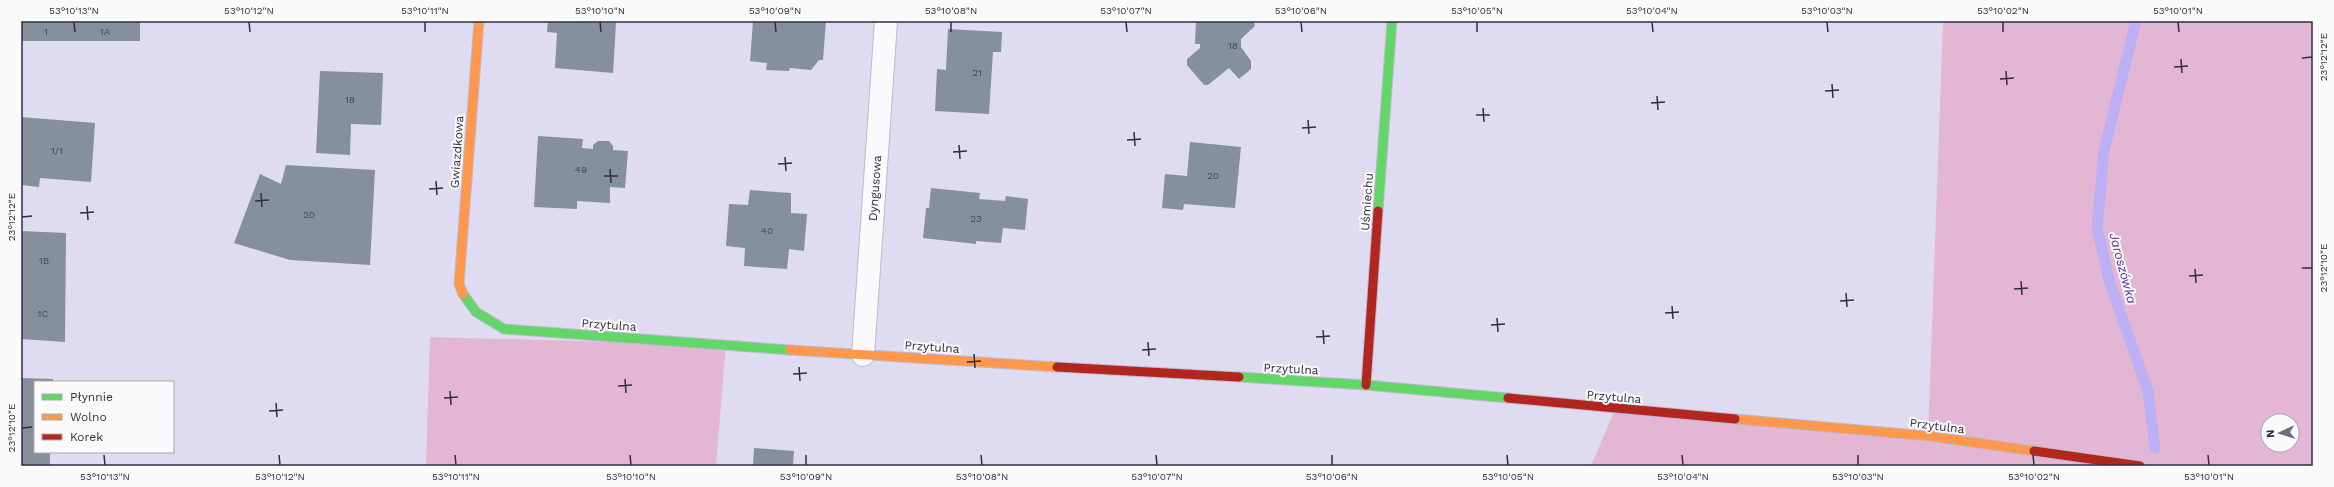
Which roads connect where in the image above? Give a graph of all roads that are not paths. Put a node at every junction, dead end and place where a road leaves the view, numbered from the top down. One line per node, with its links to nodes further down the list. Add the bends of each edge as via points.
1 (479, 21): 4 (street, Gwiazdkowa)
2 (886, 21): 5 (street, Dyngusowa)
3 (1392, 21): 6 (street, Uśmiechu)
4 (459, 284): 5 (street, Przytulna, via 471,308 485,320 504,328)
5 (863, 355): 6 (street, Przytulna)
6 (1366, 385): 7 (street, Przytulna, via 1928,436)
7 (2140, 466)

